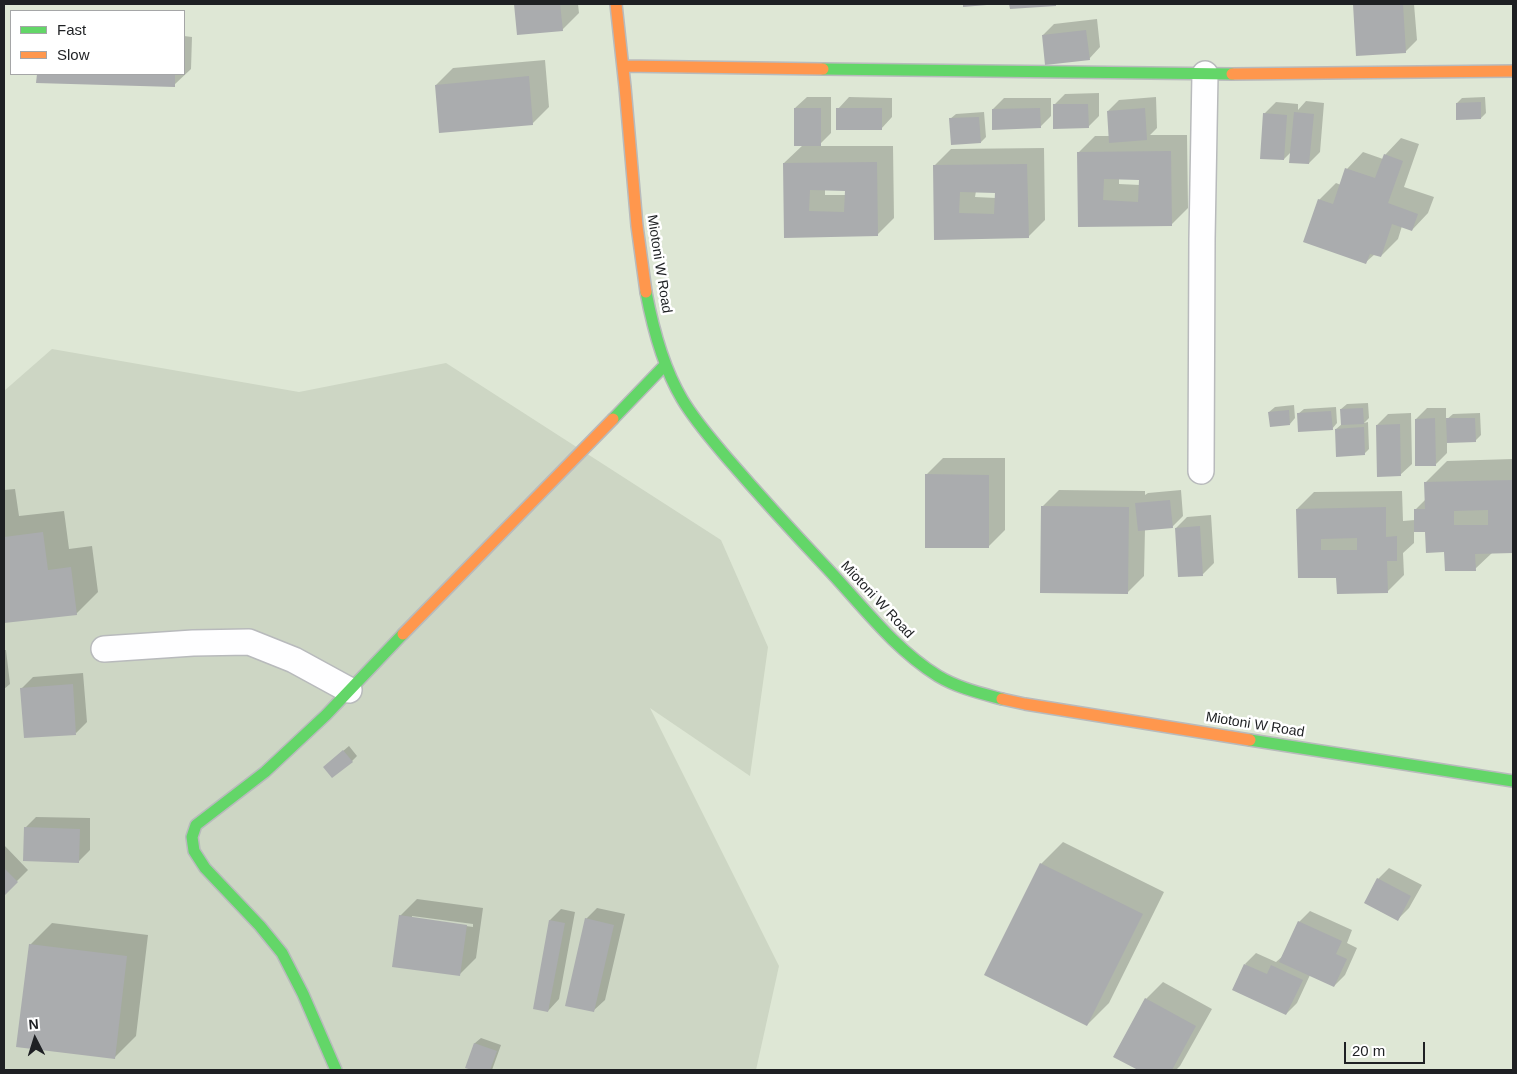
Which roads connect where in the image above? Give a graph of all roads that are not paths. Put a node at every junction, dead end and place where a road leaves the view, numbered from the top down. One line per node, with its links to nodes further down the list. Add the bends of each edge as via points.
1 (616, 4): 2 (street, Miotoni W Road)
2 (623, 66): 4 (street); 5 (street, Miotoni W Road, via 639,246 648,303)
3 (1513, 71): 4 (street)
4 (1205, 74): 6 (street)
5 (665, 365): 8 (street); 9 (street, Miotoni W Road, via 678,394 695,419 765,502 900,648 939,677 974,691 1025,704)
6 (1201, 471)
7 (104, 649): 8 (street, via 249,642 294,660)
8 (349, 690): 10 (street, via 265,772 196,825 192,837 194,851 205,868 282,953)
9 (1513, 781)
10 (336, 1070)

